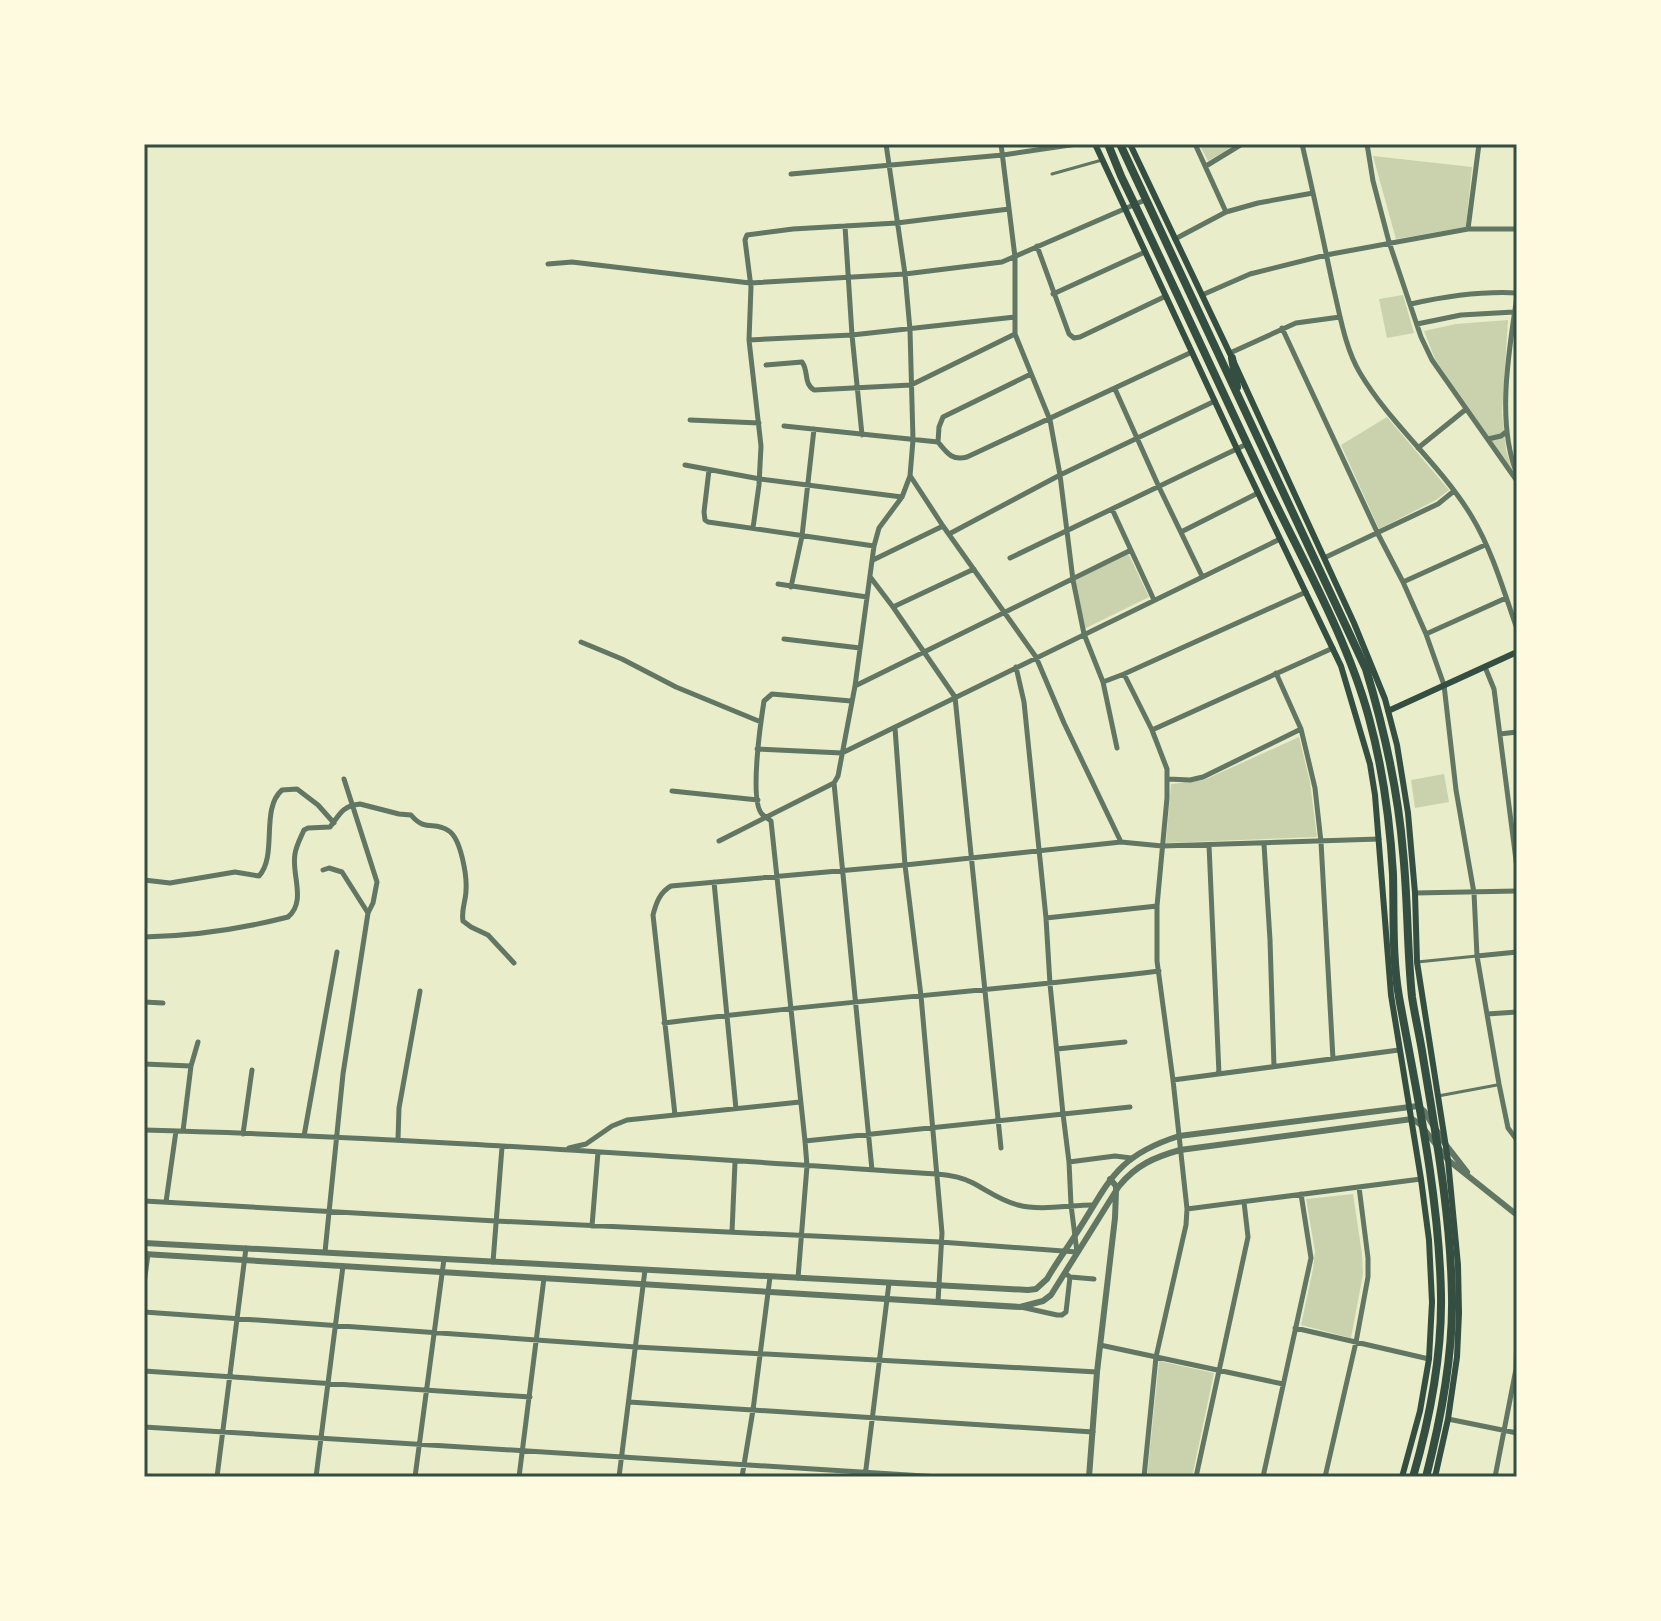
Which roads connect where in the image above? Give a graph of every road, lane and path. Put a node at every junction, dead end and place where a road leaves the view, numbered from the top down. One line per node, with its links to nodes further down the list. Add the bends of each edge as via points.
1 (886, 144): 15 (street)
2 (1001, 144): 13 (street)
3 (1077, 144): 13 (street)
4 (1095, 144): 14 (main road)
5 (1108, 144): 21 (highway)
6 (1120, 144): 20 (highway)
7 (1130, 144): 29 (main road)
8 (1195, 144): 16 (street)
9 (1242, 144): 16 (street)
10 (1302, 144): 19 (street)
11 (1367, 144): 30 (street)
12 (1479, 144): 27 (street)
13 (1003, 155): 15 (street); 22 (street)
14 (1102, 160): 18 (street); 23 (main road)
15 (889, 166): 17 (street); 25 (street)
16 (1206, 166): 24 (street)
17 (791, 174)
18 (1052, 174)
19 (1313, 193): 24 (street); 33 (street)
20 (1145, 200): 21 (street); 62 (highway)
21 (1135, 205): 23 (street); 76 (highway)
22 (1009, 209): 25 (street); 34 (street)
23 (1126, 210): 31 (street); 32 (main road)
24 (1226, 212): 29 (street)
25 (897, 223): 26 (street); 36 (street)
26 (845, 226): 37 (street); 38 (street, via 747,235)
27 (1468, 229): 28 (street); 30 (street)
28 (1517, 229)
29 (1175, 239): 40 (main road)
30 (1389, 242): 33 (street); 43 (street)
31 (1037, 246): 34 (street); 39 (street)
32 (1145, 252): 39 (street); 42 (main road)
33 (1326, 255): 40 (street, via 1250,274); 46 (street)
34 (1015, 257): 36 (street); 45 (street)
35 (548, 264): 38 (street, via 572,262)
36 (905, 274): 37 (street); 49 (street)
37 (850, 278): 38 (street); 51 (street)
38 (750, 283): 52 (street)
39 (1053, 294): 42 (street, via 1074,338)
40 (1202, 295): 54 (main road)
41 (1517, 295): 43 (street, via 1465,294); 44 (street)
42 (1166, 296): 53 (main road)
43 (1411, 304): 47 (street)
44 (1516, 312): 47 (street); 57 (street)
45 (1015, 317): 49 (street); 50 (street)
46 (1340, 317): 48 (street); 77 (street, via 1360,373)
47 (1417, 324): 64 (street, via 1432,360)
48 (1282, 328): 54 (street); 97 (street)
49 (910, 330): 51 (street); 59 (street)
50 (1015, 334): 56 (street); 59 (street)
51 (852, 335): 52 (street); 60 (street)
52 (749, 340): 67 (street)
53 (1192, 352): 61 (street); 63 (main road)
54 (1231, 356): 62 (highway); 104 (main road)
55 (766, 365): 60 (street, via 802,362 814,390)
56 (1031, 374): 66 (street); 75 (street, via 943,417)
57 (1508, 380): 58 (street); 70 (street)
58 (1517, 381)
59 (911, 385): 60 (street); 74 (street)
60 (859, 389): 71 (street)
61 (1115, 389): 66 (street); 72 (street)
62 (1237, 392): 221 (highway, via 1366,669 1391,758 1404,854 1413,1005)
63 (1215, 401): 72 (street); 78 (main road)
64 (1465, 410): 73 (street); 77 (street)
65 (690, 420): 67 (street)
66 (1050, 420): 75 (street, via 960,459 948,455); 82 (street)
67 (759, 423): 84 (street)
68 (784, 426): 69 (street)
69 (814, 429): 71 (street); 86 (street)
70 (1506, 432): 73 (street); 81 (street)
71 (862, 435): 74 (street)
72 (1138, 439): 82 (street); 87 (street)
73 (1487, 439): 85 (street)
74 (913, 440): 75 (street); 83 (street)
75 (938, 442)
76 (1247, 444): 78 (street); 215 (highway, via 1333,623 1368,714 1385,792 1398,990)
77 (1418, 448): 88 (street)
78 (1237, 449): 87 (street); 89 (main road)
79 (685, 465): 80 (street)
80 (709, 470): 84 (street); 93 (street, via 705,520)
81 (1517, 474)
82 (1060, 475): 94 (street); 96 (street)
83 (910, 476): 90 (street); 92 (street)
84 (760, 479): 86 (street); 93 (street)
85 (1517, 481)
86 (808, 484): 90 (street); 98 (street)
87 (1159, 487): 91 (street); 95 (street)
88 (1454, 491): 97 (street); 100 (street)
89 (1258, 493): 95 (street); 99 (main road)
90 (902, 497): 101 (street, via 879,528)
91 (1112, 509): 94 (street); 102 (street)
92 (943, 526): 96 (street); 105 (street)
93 (753, 528): 98 (street)
94 (1067, 531): 103 (street); 109 (street)
95 (1181, 532): 107 (street)
96 (949, 534): 106 (street)
97 (1378, 534): 104 (street); 110 (street)
98 (802, 536): 101 (street); 112 (street)
99 (1281, 538): 107 (street); 113 (main road)
100 (1485, 545): 110 (street); 115 (street)
101 (874, 546): 105 (street)
102 (1131, 550): 109 (street); 116 (street)
103 (1010, 558)
104 (1324, 558): 138 (main road)
105 (872, 560): 108 (street)
106 (974, 569): 117 (street); 118 (street)
107 (1202, 576): 116 (street)
108 (869, 577): 114 (street); 117 (street)
109 (1073, 580): 118 (street); 120 (street)
110 (1403, 582): 121 (street)
111 (778, 584): 112 (street)
112 (791, 587): 114 (street)
113 (1306, 592): 125 (main road); 132 (street)
114 (867, 597): 124 (street)
115 (1506, 598): 119 (street); 121 (street)
116 (1154, 600): 120 (street)
117 (893, 607): 126 (street)
118 (1005, 612): 126 (street); 128 (street)
119 (1517, 629)
120 (1084, 634): 128 (street); 133 (street)
121 (1426, 634): 134 (street)
122 (784, 639): 124 (street)
123 (581, 642): 139 (street)
124 (860, 648): 135 (street)
125 (1333, 648): 131 (street); 158 (main road, via 1370,764)
126 (924, 652): 135 (street); 136 (street)
127 (1517, 652): 130 (main road)
128 (1036, 657): 129 (street); 160 (street)
129 (1016, 667): 136 (street); 165 (street)
130 (1485, 667): 134 (main road); 144 (street)
131 (1276, 673): 141 (street); 142 (street)
132 (1124, 674): 133 (street); 142 (street)
133 (1103, 682): 145 (street)
134 (1444, 685): 138 (main road); 176 (street)
135 (855, 686): 137 (street)
136 (955, 697): 140 (street); 166 (street)
137 (851, 701): 139 (street, via 772,694 764,701); 147 (street)
138 (1388, 711): 175 (main road, via 1404,780)
139 (761, 722): 146 (street)
140 (895, 728): 147 (street); 167 (street)
141 (1301, 729): 149 (street, via 1203,777); 161 (street)
142 (1152, 730): 149 (street)
143 (1517, 732): 144 (street)
144 (1500, 734): 153 (street)
145 (1117, 748)
146 (757, 749): 147 (street); 154 (street)
147 (842, 753): 150 (street)
148 (344, 779): 155 (street)
149 (1168, 779): 164 (street)
150 (834, 783): 156 (street); 170 (street)
151 (1517, 790): 153 (street)
152 (672, 791): 154 (street)
153 (1507, 792): 168 (street)
154 (758, 800): 156 (street, via 759,811)
155 (352, 806): 157 (street, via 338,813); 178 (street, via 377,882); 185 (street, via 411,815 423,826 453,833 465,871 463,921 488,935)
156 (767, 817): 159 (street); 171 (street)
157 (334, 823): 172 (street, via 297,789 282,790 275,798 265,870 259,876 235,872 170,883); 180 (street, via 302,834 294,858 297,903 288,917)
158 (1379, 839): 161 (street); 202 (main road)
159 (719, 841)
160 (1121, 842): 164 (street); 165 (street)
161 (1321, 842): 162 (street); 203 (street)
162 (1264, 844): 163 (street); 206 (street)
163 (1209, 845): 164 (street); 208 (street)
164 (1162, 846): 177 (street)
165 (1040, 851): 166 (street); 179 (street)
166 (971, 857): 167 (street); 188 (street)
167 (905, 865): 170 (street); 190 (street)
168 (1517, 868)
169 (323, 870): 178 (street, via 342,872)
170 (842, 871): 171 (street); 192 (street)
171 (778, 877): 173 (street); 194 (street)
172 (144, 880)
173 (714, 882): 197 (street); 198 (street, via 671,886 653,915)
174 (1517, 891): 176 (street)
175 (1415, 893): 176 (street); 184 (main road)
176 (1474, 893): 183 (street)
177 (1157, 906): 179 (street); 186 (street)
178 (368, 913): 230 (street)
179 (1046, 918): 187 (street)
180 (144, 937)
181 (337, 952): 228 (street)
182 (1517, 952): 183 (street)
183 (1477, 956): 184 (street); 196 (street)
184 (1417, 962): 211 (main road)
185 (514, 963)
186 (1159, 971): 187 (street); 209 (street)
187 (1050, 984): 188 (street); 201 (street)
188 (985, 990): 190 (street); 220 (street)
189 (420, 991): 231 (street)
190 (921, 996): 192 (street); 222 (street)
191 (144, 1002): 193 (street)
192 (855, 1002): 194 (street); 227 (street)
193 (163, 1003)
194 (790, 1008): 197 (street); 212 (street)
195 (1517, 1012): 196 (street)
196 (1487, 1014): 210 (street)
197 (727, 1015): 198 (street); 216 (street)
198 (664, 1023): 218 (street)
199 (198, 1042): 205 (street)
200 (1125, 1042): 201 (street)
201 (1057, 1049): 217 (street)
202 (1399, 1050): 203 (street); 213 (main road)
203 (1333, 1059): 206 (street)
204 (144, 1064): 205 (street)
205 (191, 1066): 225 (street)
206 (1274, 1067): 208 (street)
207 (252, 1070): 226 (street)
208 (1219, 1074): 209 (street)
209 (1173, 1080): 229 (street)
210 (1499, 1084): 211 (street); 232 (street, via 1508,1128)
211 (1438, 1096): 234 (main road)
212 (800, 1102): 216 (street); 233 (street)
213 (1409, 1106): 215 (street); 219 (main road); 229 (street)
214 (1130, 1107): 217 (street)
215 (1420, 1107): 221 (street); 223 (highway)
216 (736, 1109): 218 (street)
217 (1063, 1114): 220 (street); 243 (street)
218 (675, 1115): 237 (street, via 620,1122 586,1144)
219 (1412, 1119): 223 (street); 238 (street); 248 (main road)
220 (998, 1121): 222 (street); 236 (street)
221 (1434, 1127): 234 (highway)
222 (933, 1128): 227 (street); 246 (street)
223 (1423, 1129): 234 (street); 343 (highway, via 1441,1296 1432,1398)
224 (144, 1130): 225 (street)
225 (179, 1131): 226 (street); 254 (street)
226 (243, 1134): 228 (street)
227 (868, 1134): 233 (street); 245 (street)
228 (304, 1136): 230 (street)
229 (1179, 1136): 238 (street); 240 (street)
230 (338, 1137): 231 (street); 259 (street)
231 (398, 1139): 235 (street)
232 (1517, 1140)
233 (805, 1141): 244 (street)
234 (1442, 1146): 241 (street); 249 (street); 344 (highway, via 1452,1301 1443,1394)
235 (502, 1147): 237 (street); 261 (street)
236 (1001, 1148)
237 (561, 1149): 239 (street)
238 (1180, 1150): 251 (street, via 1145,1162); 258 (street)
239 (598, 1152): 242 (street); 262 (street)
240 (1131, 1158): 243 (street); 247 (street)
241 (1448, 1160): 249 (street); 318 (main road, via 1459,1289)
242 (735, 1161): 244 (street); 263 (street)
243 (1069, 1162): 256 (street)
244 (807, 1166): 245 (street); 264 (street)
245 (872, 1170): 246 (street)
246 (937, 1174): 256 (street, via 957,1176 1015,1205); 266 (street)
247 (1110, 1179): 251 (street); 257 (street)
248 (1421, 1179): 250 (street); 304 (main road, via 1432,1302)
249 (1474, 1181): 260 (street)
250 (1359, 1187): 252 (street); 299 (street, via 1369,1267)
251 (1116, 1191): 271 (street); 300 (street)
252 (1301, 1194): 255 (street); 295 (street, via 1311,1258)
253 (144, 1201): 254 (street)
254 (166, 1202): 259 (street)
255 (1244, 1202): 258 (street); 307 (street, via 1248,1237)
256 (1071, 1205): 257 (street); 265 (street)
257 (1093, 1205): 265 (street)
258 (1187, 1209): 303 (street)
259 (331, 1210): 261 (street); 270 (street)
260 (1517, 1215)
261 (496, 1221): 262 (street); 275 (street)
262 (592, 1226): 263 (street)
263 (732, 1232): 264 (street)
264 (802, 1235): 266 (street); 282 (street)
265 (1074, 1237): 269 (street); 271 (street)
266 (940, 1242): 269 (street); 287 (street)
267 (144, 1243): 268 (street)
268 (246, 1248): 270 (street); 274 (street)
269 (1065, 1250): 271 (street); 287 (street, via 1036,1289)
270 (325, 1252): 273 (street)
271 (1077, 1252): 279 (street)
272 (146, 1254): 274 (street); 285 (street)
273 (444, 1259): 275 (street); 278 (street)
274 (245, 1260): 276 (street); 293 (street)
275 (493, 1262): 277 (street)
276 (343, 1266): 278 (street); 294 (street)
277 (645, 1270): 280 (street); 286 (street)
278 (442, 1272): 281 (street); 296 (street)
279 (1068, 1275): 283 (street); 291 (street, via 1043,1301); 291 (street, via 1062,1315)
280 (770, 1277): 282 (street); 288 (street)
281 (544, 1278): 286 (street); 298 (street)
282 (798, 1278): 284 (street)
283 (1094, 1279)
284 (889, 1283): 287 (street); 289 (street)
285 (144, 1284)
286 (644, 1284): 288 (street); 301 (street)
287 (938, 1286): 290 (street)
288 (768, 1292): 289 (street); 302 (street)
289 (888, 1299): 290 (street); 305 (street)
290 (938, 1302): 291 (street)
291 (1020, 1307)
292 (144, 1312): 293 (street)
293 (238, 1318): 294 (street); 310 (street)
294 (335, 1325): 296 (street); 311 (street)
295 (1295, 1328): 299 (street); 312 (street)
296 (435, 1331): 298 (street); 313 (street)
297 (1517, 1332): 306 (street)
298 (537, 1340): 301 (street); 314 (street)
299 (1356, 1342): 304 (street); 341 (street)
300 (1100, 1345): 303 (street); 309 (street)
301 (636, 1347): 302 (street); 315 (street)
302 (760, 1354): 305 (street); 316 (street)
303 (1156, 1357): 307 (street); 338 (street)
304 (1429, 1359): 342 (main road)
305 (881, 1360): 309 (street); 317 (street)
306 (1517, 1369): 320 (street)
307 (1219, 1370): 312 (street); 339 (street)
308 (144, 1371): 310 (street)
309 (1097, 1372): 322 (street)
310 (230, 1377): 311 (street); 321 (street)
311 (328, 1383): 313 (street); 324 (street)
312 (1283, 1384): 340 (street)
313 (427, 1390): 314 (street); 325 (street)
314 (530, 1397): 326 (street)
315 (629, 1402): 316 (street); 327 (street)
316 (753, 1410): 317 (street); 328 (street)
317 (874, 1418): 322 (street); 329 (street)
318 (1448, 1419): 320 (street); 345 (main road)
319 (144, 1427): 321 (street)
320 (1505, 1431): 323 (street); 346 (street)
321 (223, 1432): 324 (street); 330 (street)
322 (1093, 1432): 337 (street)
323 (1517, 1433)
324 (321, 1438): 325 (street); 331 (street)
325 (420, 1445): 326 (street); 332 (street)
326 (523, 1451): 327 (street); 333 (street)
327 (621, 1457): 328 (street); 334 (street)
328 (744, 1465): 329 (street); 335 (street)
329 (866, 1474): 336 (street)
330 (217, 1477)
331 (316, 1477)
332 (415, 1477)
333 (519, 1477)
334 (619, 1477)
335 (742, 1477)
336 (940, 1477)
337 (1089, 1477)
338 (1144, 1477)
339 (1196, 1477)
340 (1263, 1477)
341 (1325, 1477)
342 (1402, 1477)
343 (1413, 1477)
344 (1426, 1477)
345 (1435, 1477)
346 (1495, 1477)

